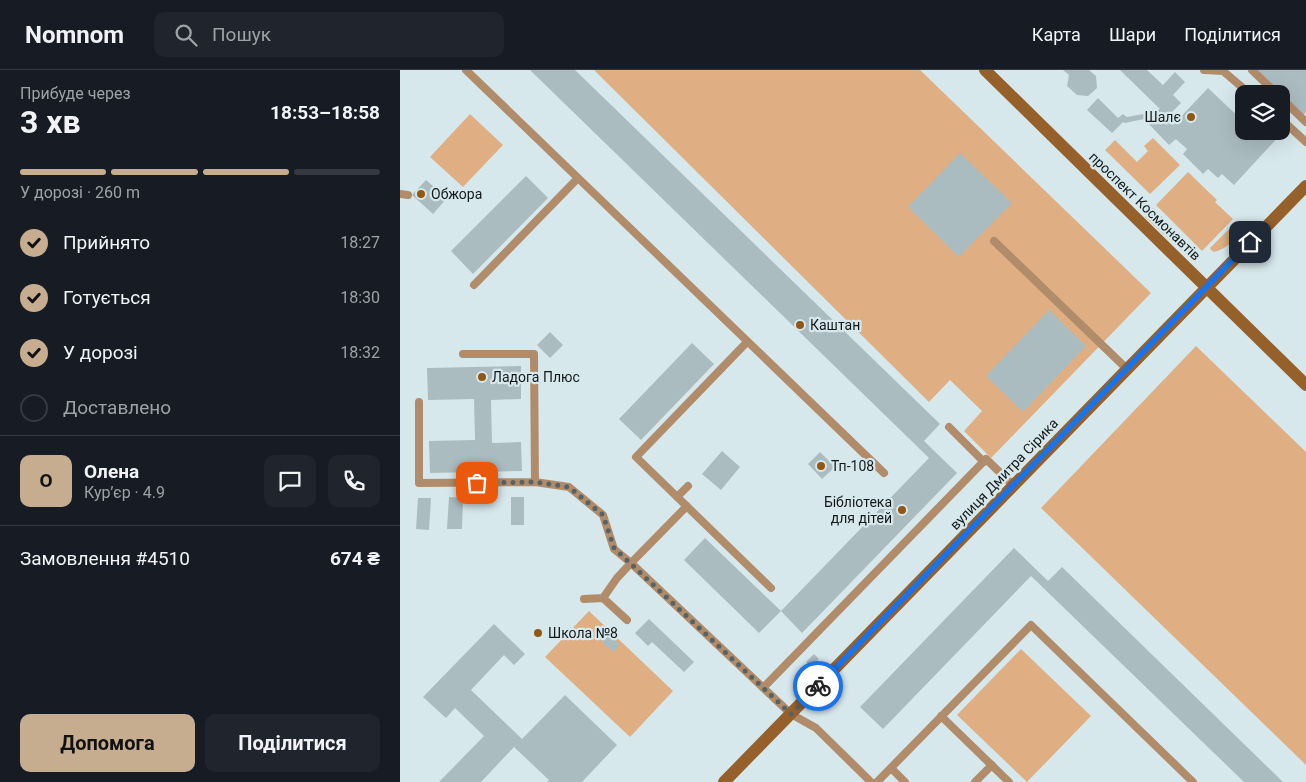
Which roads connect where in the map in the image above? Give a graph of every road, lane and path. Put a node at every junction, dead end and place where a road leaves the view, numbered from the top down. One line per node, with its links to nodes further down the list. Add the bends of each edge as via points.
1 (466, 70): 11 (lane)
2 (984, 70): 15 (street, проспект Космонавтів)
3 (1204, 70): 5 (lane, via 1223,71)
4 (1252, 70): 6 (lane)
5 (1239, 85)
6 (1268, 85)
7 (1290, 107): 8 (lane)
8 (1306, 122)
9 (1290, 128): 10 (lane)
10 (1306, 142)
11 (578, 178): 14 (lane); 16 (lane)
12 (1306, 186): 15 (street, вулиця Дмитра Сірика)
13 (994, 240): 18 (lane)
14 (474, 286)
15 (1206, 287): 18 (street, вулиця Дмитра Сірика); 19 (street, проспект Космонавтів)
16 (747, 342): 23 (lane); 27 (lane, via 636,457)
17 (463, 354): 24 (lane, via 534,354)
18 (1127, 369): 26 (street, вулиця Дмитра Сірика)
19 (1306, 385)
20 (418, 402): 24 (lane, via 419,483)
21 (949, 427): 22 (lane)
22 (984, 462): 26 (lane, via 986,460); 34 (lane)
23 (884, 473)
24 (535, 482): 29 (lane, via 569,487 603,515 614,548)
25 (688, 486): 27 (lane)
26 (1014, 486): 35 (street, вулиця Дмитра Сірика)
27 (677, 497): 28 (lane)
28 (687, 506): 29 (lane); 30 (lane)
29 (631, 563): 32 (lane); 34 (lane)
30 (771, 588)
31 (584, 598): 32 (lane)
32 (604, 598): 33 (lane)
33 (627, 620)
34 (763, 688): 35 (lane)
35 (791, 714): 39 (street, вулиця Дмитра Сірика); 40 (lane, via 816,728)
36 (941, 716): 37 (lane); 38 (lane); 45 (lane, via 1031,625)
37 (992, 765): 43 (lane); 44 (lane)
38 (890, 768): 41 (lane); 42 (lane)
39 (724, 782)
40 (871, 782)
41 (877, 782)
42 (905, 782)
43 (975, 782)
44 (1009, 782)
45 (1193, 782)

